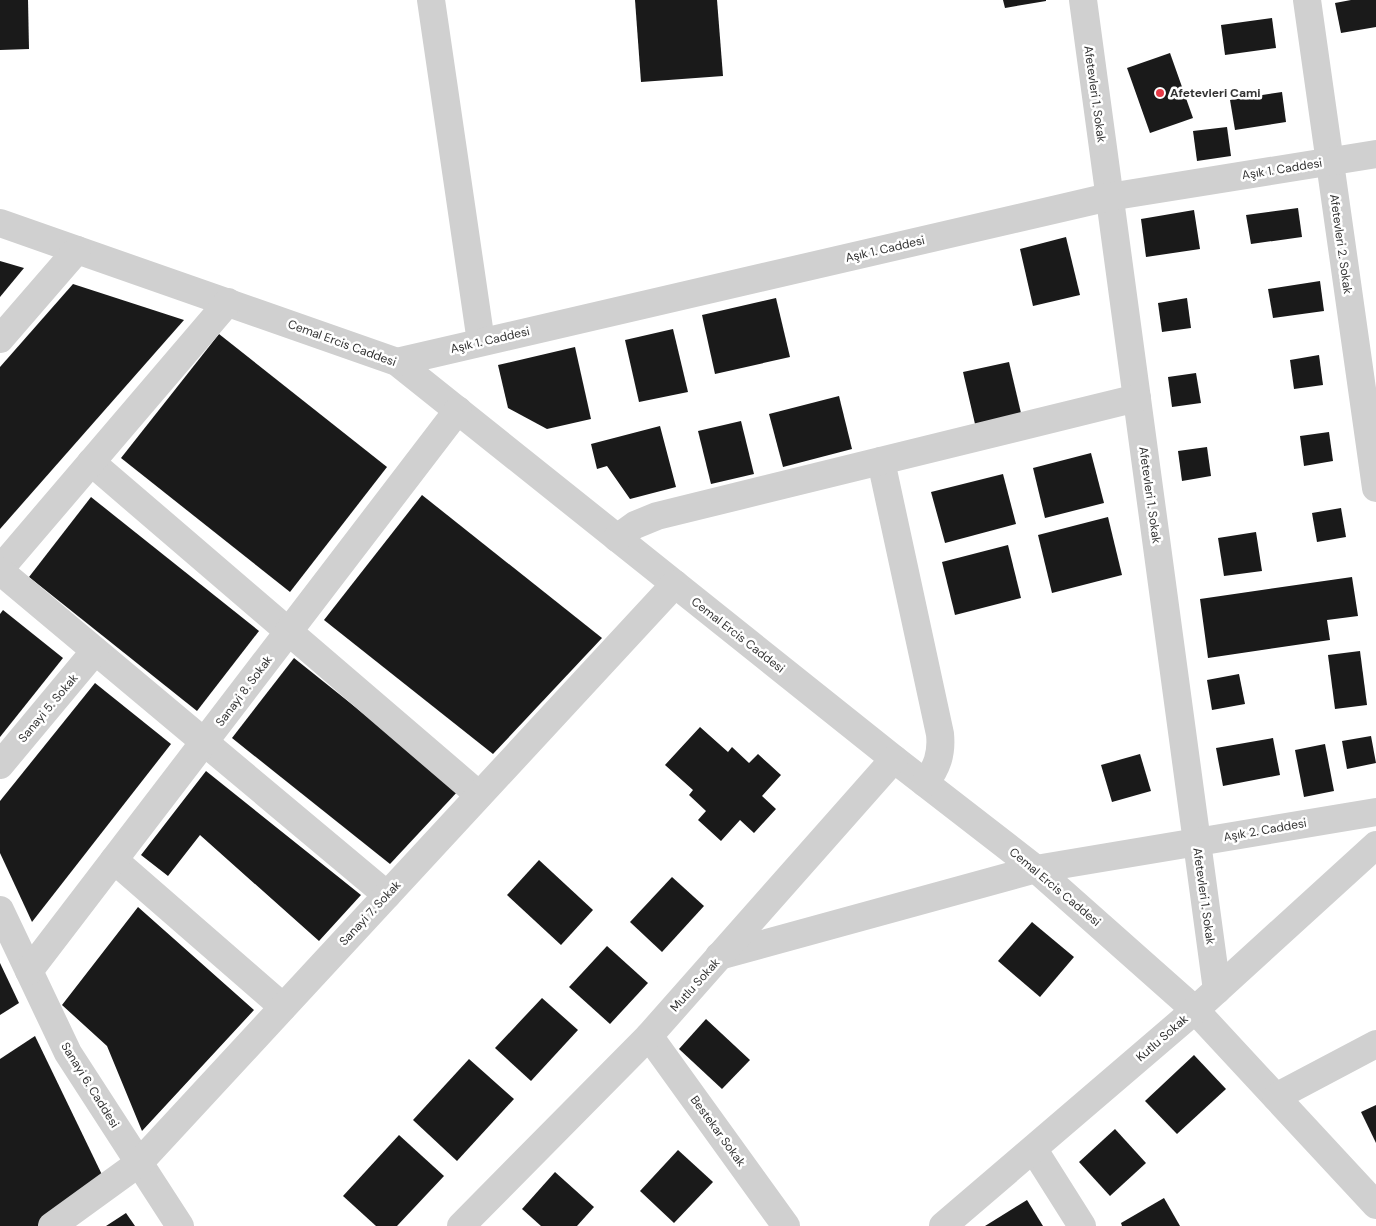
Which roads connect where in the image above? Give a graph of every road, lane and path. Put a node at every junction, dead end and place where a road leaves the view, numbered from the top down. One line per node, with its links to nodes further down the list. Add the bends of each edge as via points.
1 (431, 0): 11 (street)
2 (1082, 0): 6 (street, Afetevleri 1. Sokak)
3 (1307, 0): 5 (street, Afetevleri 2. Sokak)
4 (1376, 154): 5 (street, Aşık 1. Caddesi)
5 (1330, 162): 6 (street, Aşık 1. Caddesi); 17 (street, Afetevleri 2. Sokak)
6 (1109, 197): 11 (street, Aşık 1. Caddesi); 13 (street, Afetevleri 1. Sokak)
7 (0, 223): 8 (street, Cemal Ercis Caddesi)
8 (77, 250): 9 (street, Cemal Ercis Caddesi); 10 (street)
9 (228, 302): 12 (street, Cemal Ercis Caddesi); 16 (street)
10 (0, 339)
11 (481, 342): 12 (street, Aşık 1. Caddesi)
12 (397, 362): 14 (street, Cemal Ercis Caddesi)
13 (1137, 398): 15 (street); 29 (street, Afetevleri 1. Sokak)
14 (458, 410): 18 (street, Cemal Ercis Caddesi); 21 (street, Sanayi 8. Sokak)
15 (882, 461): 18 (street, via 657,516 635,525); 26 (street, via 940,734 939,759)
16 (91, 462): 19 (street); 21 (street)
17 (1376, 488)
18 (617, 538): 20 (street, Cemal Ercis Caddesi)
19 (0, 570): 22 (street)
20 (674, 584): 24 (street, Cemal Ercis Caddesi); 27 (street, Sanayi 7. Sokak)
21 (289, 632): 23 (street, Sanayi 8. Sokak); 27 (street)
22 (95, 651): 23 (street); 25 (street, Sanayi 5. Sokak)
23 (204, 742): 31 (street, Sanayi 8. Sokak); 33 (street)
24 (894, 759): 26 (street, Cemal Ercis Caddesi); 35 (street)
25 (0, 765)
26 (925, 783): 32 (street, Cemal Ercis Caddesi)
27 (479, 795): 33 (street, Sanayi 7. Sokak)
28 (1376, 812): 29 (street, Aşık 2. Caddesi)
29 (1197, 842): 32 (street, Aşık 2. Caddesi); 37 (street, Afetevleri 1. Sokak)
30 (1376, 845): 37 (street, Kutlu Sokak)
31 (114, 860): 36 (street, Sanayi 8. Sokak); 38 (street)
32 (1036, 869): 35 (street, Mutlu Sokak); 39 (street, Cemal Ercis Caddesi)
33 (387, 895): 38 (street, Sanayi 7. Sokak)
34 (0, 910): 36 (street, Sanayi 6. Caddesi)
35 (719, 956): 40 (street, Mutlu Sokak)
36 (29, 971): 44 (street, Sanayi 6. Caddesi, via 68,1053)
37 (1217, 990): 39 (street, Kutlu Sokak)
38 (283, 1008): 44 (street, Sanayi 7. Sokak)
39 (1195, 1010): 42 (street, Cemal Ercis Caddesi); 43 (street, Kutlu Sokak)
40 (649, 1036): 48 (street, Mutlu Sokak); 49 (street, Bestekar Sokak)
41 (1376, 1044): 42 (street)
42 (1276, 1097): 45 (street, Cemal Ercis Caddesi)
43 (1034, 1150): 50 (street, Kutlu Sokak); 51 (street)
44 (139, 1163): 46 (street, Sanayi 7. Sokak); 47 (street, Sanayi 6. Caddesi)
45 (1373, 1197)
46 (52, 1226)
47 (180, 1226)
48 (461, 1226)
49 (786, 1226)
50 (943, 1226)
51 (1082, 1226)

